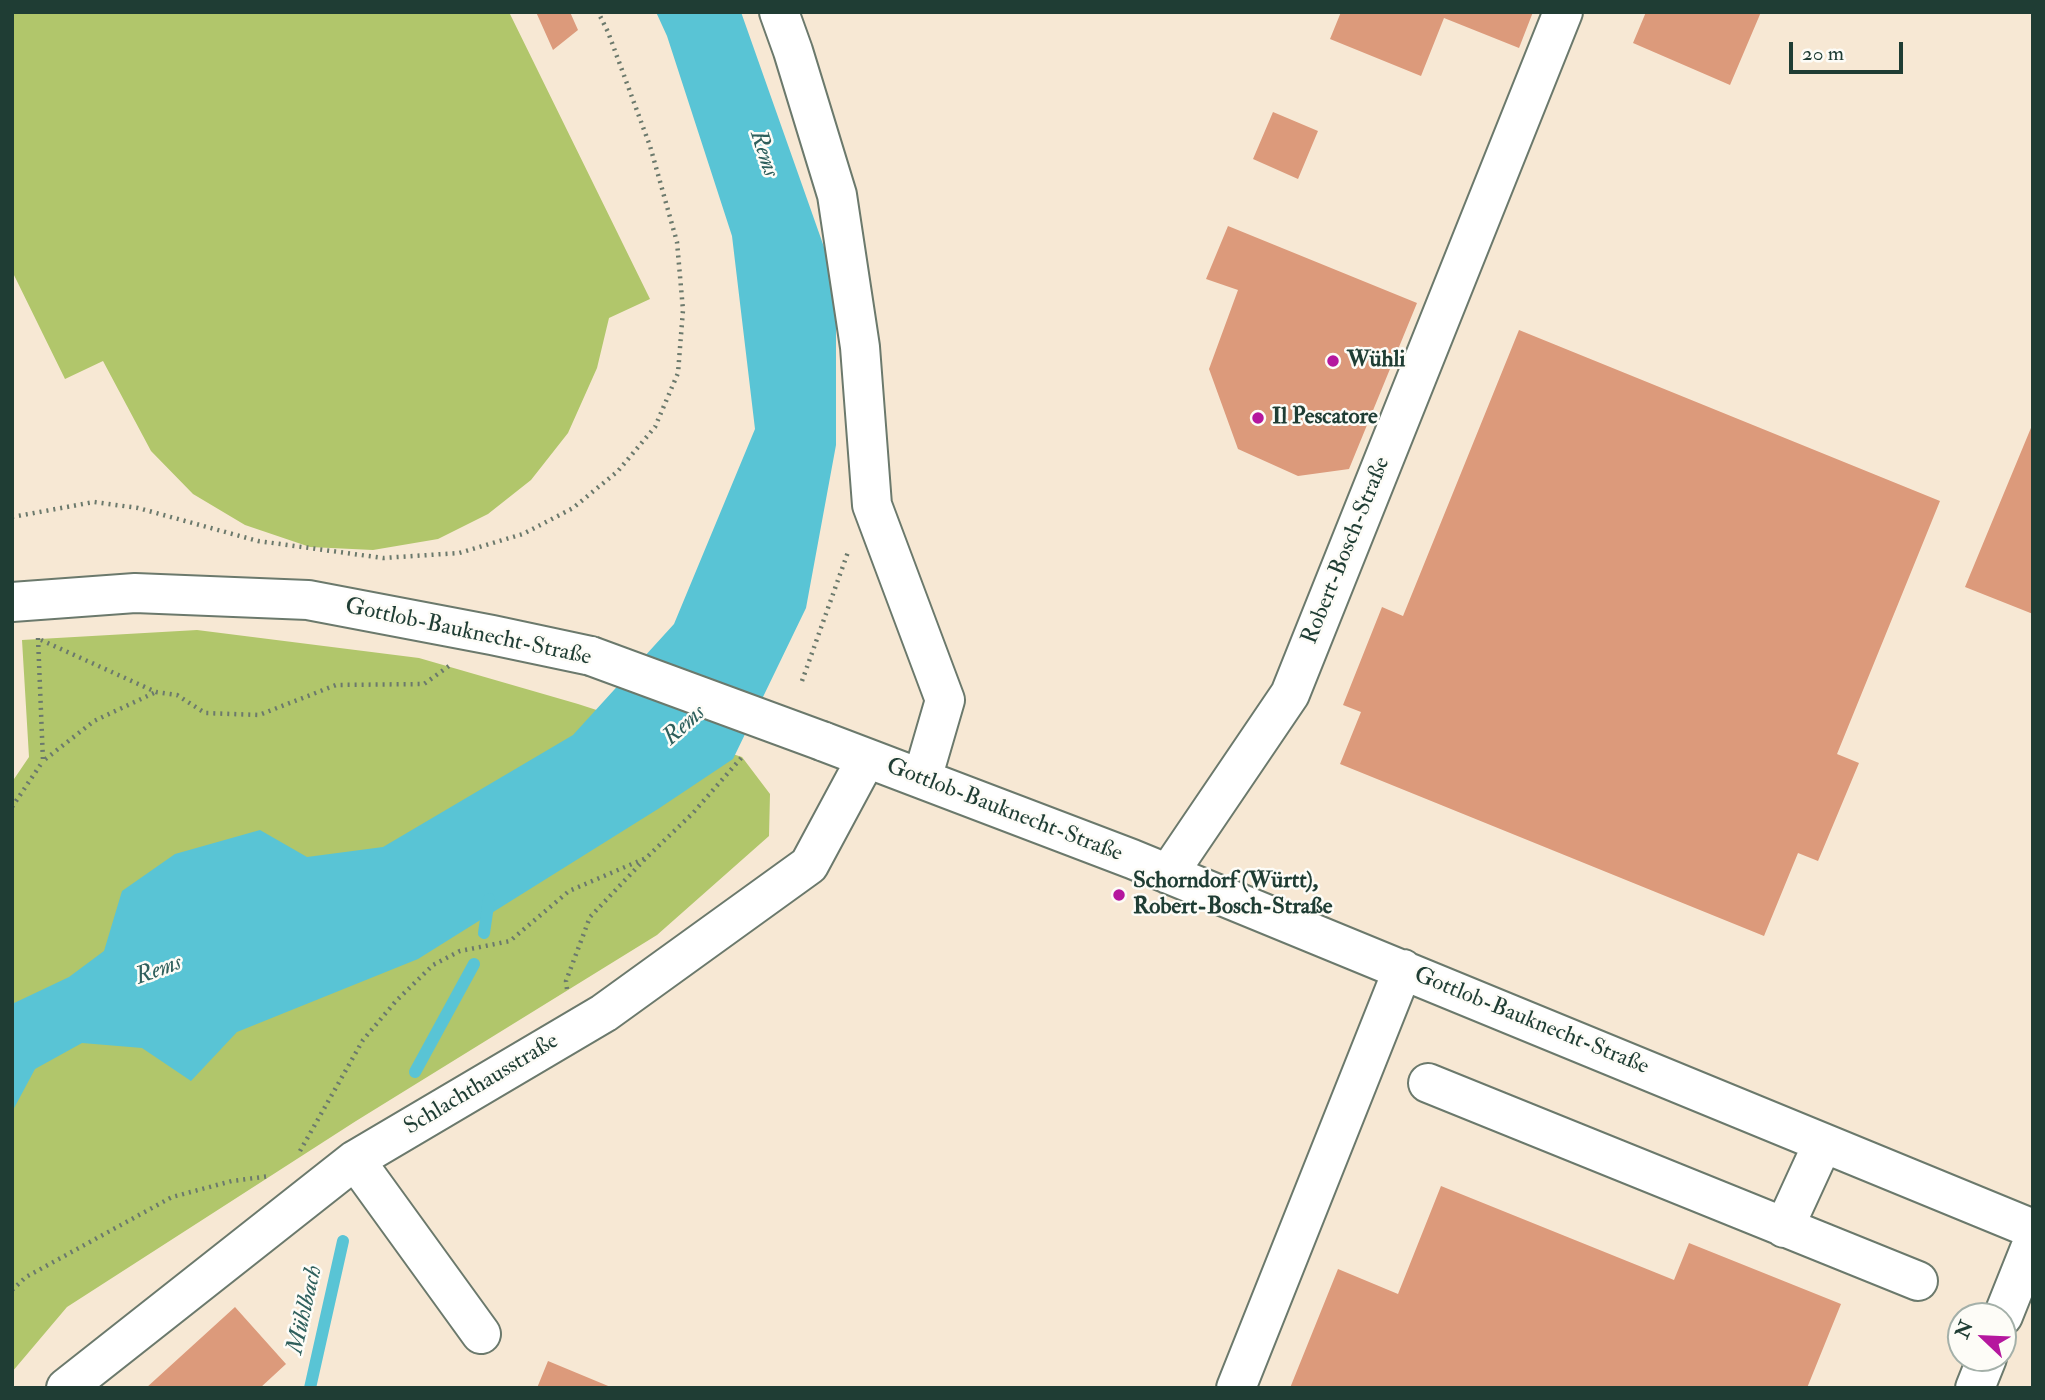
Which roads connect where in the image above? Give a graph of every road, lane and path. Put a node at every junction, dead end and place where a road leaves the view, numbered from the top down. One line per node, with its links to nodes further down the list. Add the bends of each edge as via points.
1 (598, 12): 5 (path, via 650,145 677,242 683,310 678,373 655,427 618,471 573,508 523,534 459,553 383,558 258,541 138,508 94,502)
2 (779, 12): 4 (street, via 837,195 860,347)
3 (1563, 12): 17 (street, Robert-Bosch-Straße, via 1290,694)
4 (872, 505): 9 (path, via 857,526); 14 (street, via 945,700)
5 (12, 517)
6 (18, 602): 7 (street, Gottlob-Bauknecht-Straße, via 135,593 308,600); 8 (path)
7 (492, 635): 10 (path, via 424,684 336,685 259,715 205,713 177,695); 12 (street, Gottlob-Bauknecht-Straße, bridge, via 591,656)
8 (38, 639): 10 (path); 13 (path)
9 (802, 681)
10 (156, 692): 13 (path, via 94,721)
11 (742, 757): 16 (path)
12 (866, 759): 14 (street, Gottlob-Bauknecht-Straße); 19 (street, Schlachthausstraße, via 809,865 604,1013)
13 (43, 761): 15 (path)
14 (922, 779): 17 (street, Gottlob-Bauknecht-Straße)
15 (12, 807)
16 (646, 858): 19 (path, via 590,918 566,981); 23 (path, via 569,891 510,941 460,951 433,965 363,1040)
17 (1168, 874): 18 (street, Gottlob-Bauknecht-Straße)
18 (1403, 969): 21 (street, Gottlob-Bauknecht-Straße); 32 (street)
19 (573, 1030): 22 (street, Schlachthausstraße)
20 (1428, 1083): 24 (street)
21 (1823, 1143): 24 (street); 25 (street, Gottlob-Bauknecht-Straße)
22 (355, 1160): 23 (street, Schlachthausstraße); 30 (street)
23 (298, 1185): 28 (path, via 232,1181 172,1197 26,1277); 31 (street, Schlachthausstraße)
24 (1784, 1227): 27 (street)
25 (2033, 1229)
26 (2033, 1241): 29 (street)
27 (1918, 1281)
28 (12, 1290)
29 (2009, 1302)
30 (481, 1334)
31 (66, 1388)
32 (1236, 1388)

